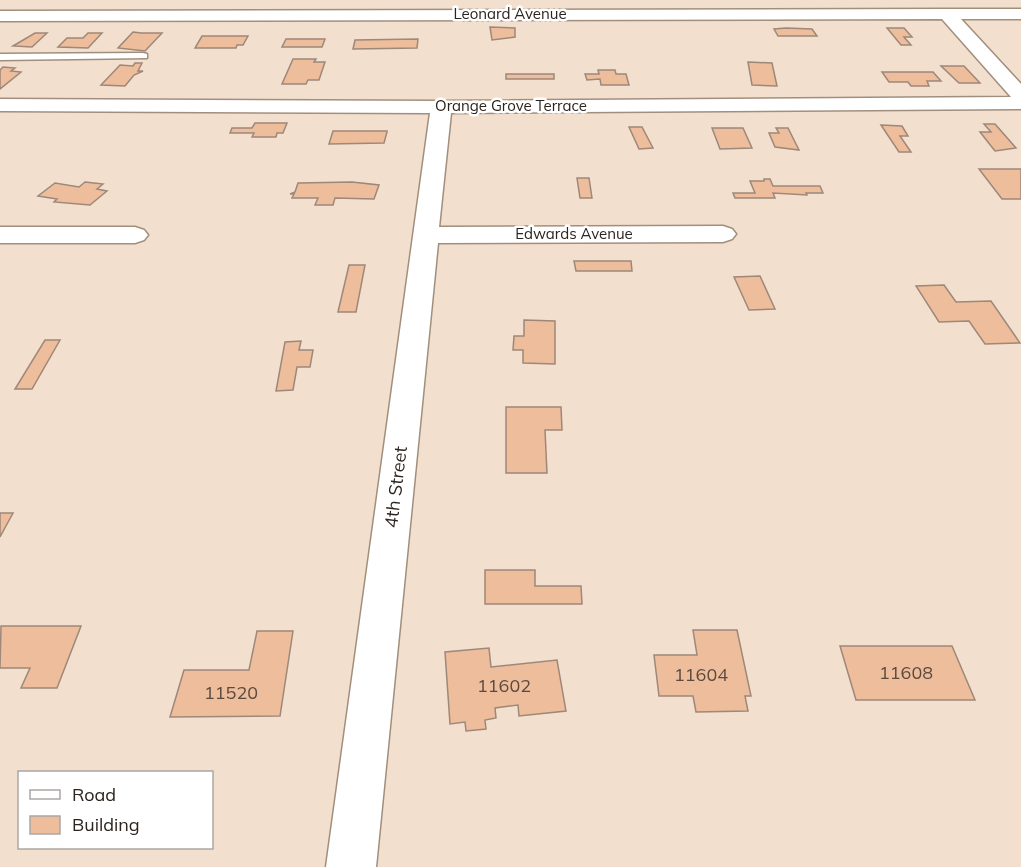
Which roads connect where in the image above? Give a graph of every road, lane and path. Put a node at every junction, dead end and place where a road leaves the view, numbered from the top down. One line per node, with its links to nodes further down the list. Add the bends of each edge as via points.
1 (946, 14): 2 (street, Leonard Avenue); 3 (street, Leonard Avenue); 6 (street)
2 (1021, 14)
3 (0, 16)
4 (143, 56): 5 (lane)
5 (0, 57)
6 (1021, 96)
7 (1021, 104): 9 (street, Orange Grove Terrace)
8 (0, 105): 9 (street, Orange Grove Terrace)
9 (441, 107): 13 (street, 4th Street)
10 (723, 234): 13 (street, Edwards Avenue)
11 (0, 235): 12 (street)
12 (135, 235)
13 (426, 235): 14 (street, 4th Street)
14 (351, 867)

